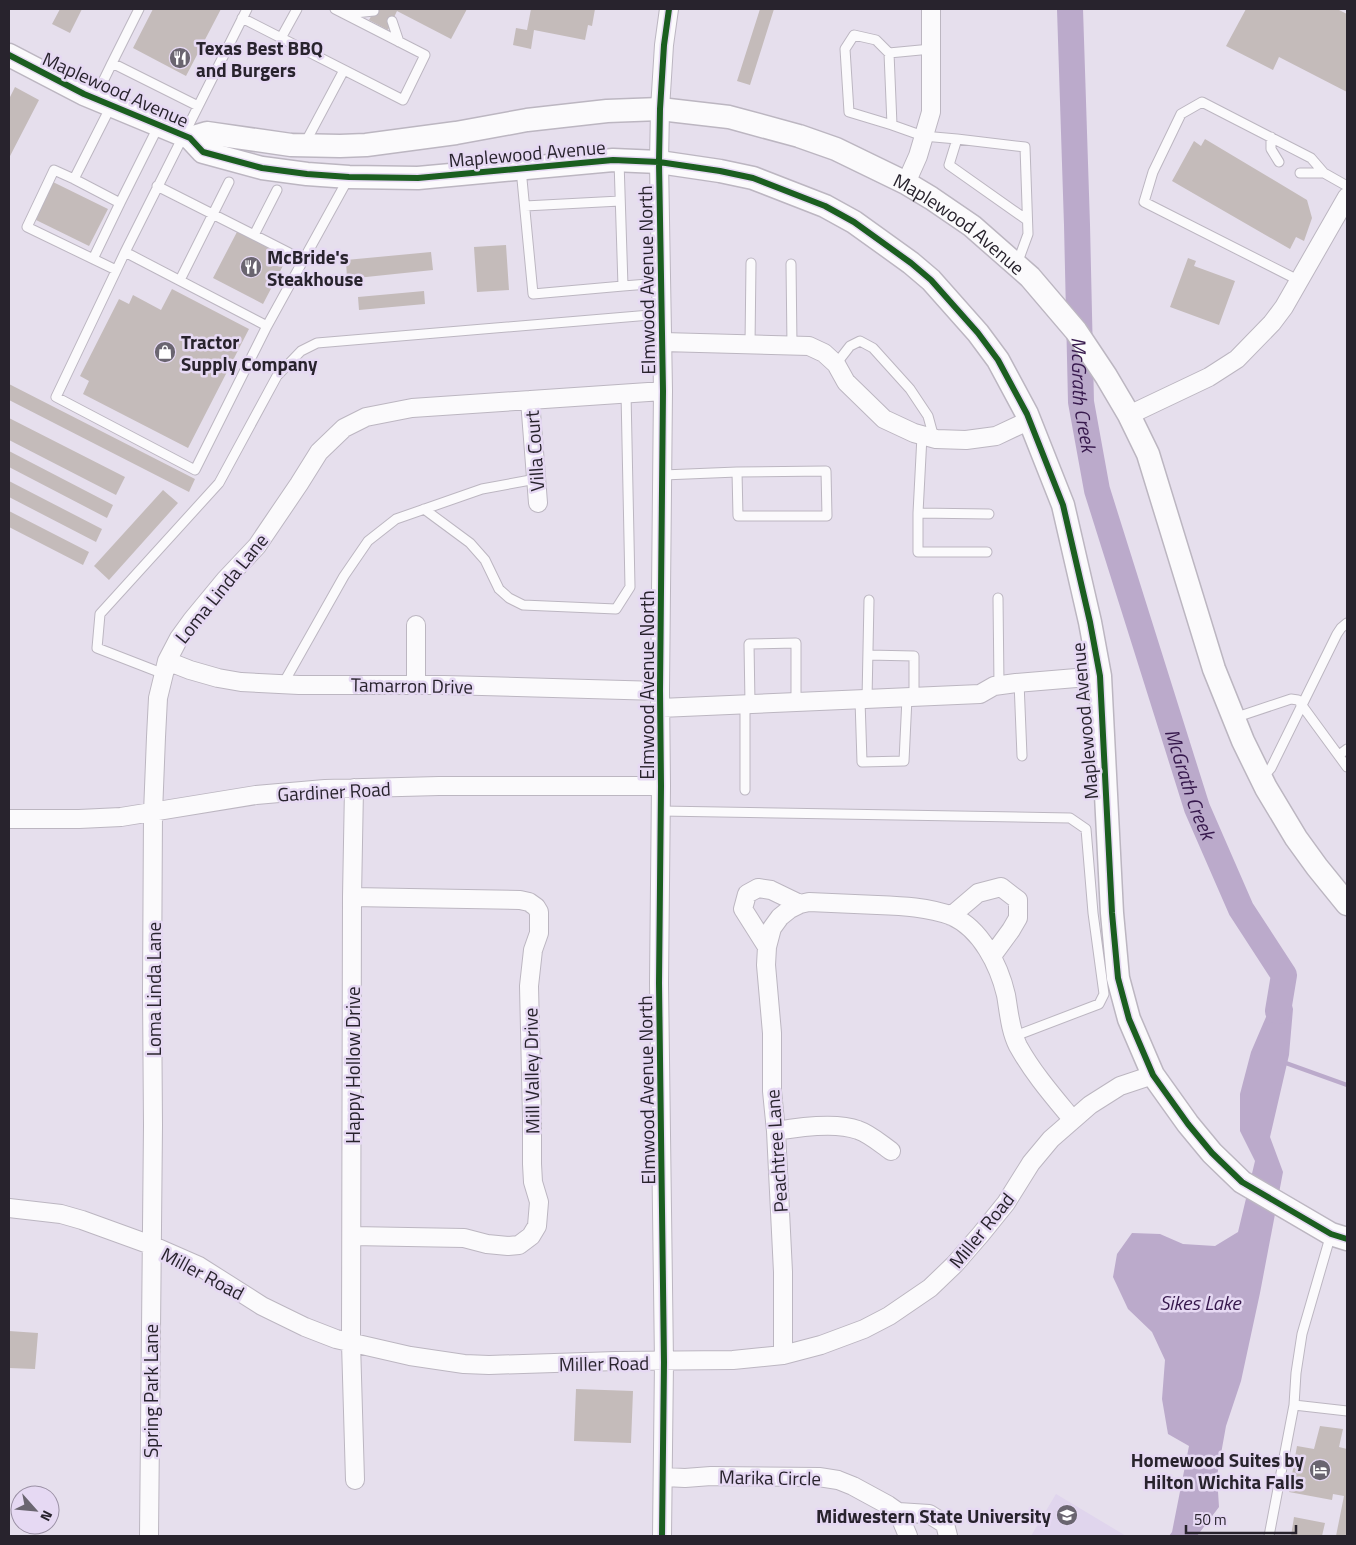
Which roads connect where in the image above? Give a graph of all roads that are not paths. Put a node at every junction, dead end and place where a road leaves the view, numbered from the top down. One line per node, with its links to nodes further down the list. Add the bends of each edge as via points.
1 (139, 9): 16 (lane)
2 (247, 9): 9 (lane)
3 (297, 9): 11 (lane)
4 (335, 9): 8 (lane)
5 (669, 9): 20 (street, Elmwood Avenue North)
6 (931, 9): 13 (street)
7 (374, 11): 8 (lane)
8 (345, 14): 12 (lane)
9 (242, 18): 11 (lane); 19 (lane)
10 (392, 21): 12 (lane)
11 (281, 38): 17 (lane)
12 (399, 42): 17 (lane, via 426,55 403,100)
13 (931, 50): 14 (lane); 24 (street, via 931,112)
14 (889, 52): 22 (lane); 22 (lane, via 876,40 854,35 845,49 849,112)
15 (9, 55): 18 (street, Maplewood Avenue)
16 (112, 63): 18 (lane); 19 (lane)
17 (344, 70): 27 (lane)
18 (103, 102): 21 (street, Maplewood Avenue); 35 (lane)
19 (198, 106): 23 (lane)
20 (660, 109): 27 (street, Maplewood Avenue, via 527,120 366,145); 29 (street, Elmwood Avenue North); 37 (street, Maplewood Avenue, via 729,117 799,136 836,149)
21 (159, 125): 23 (street, Maplewood Avenue); 43 (lane)
22 (892, 125): 24 (lane)
23 (186, 136): 27 (street, Maplewood Avenue, via 207,133); 34 (street, Maplewood Avenue, via 203,152 262,168); 38 (lane)
24 (923, 136): 26 (lane); 37 (street)
25 (1271, 137): 30 (lane, via 1271,149); 33 (lane, via 1312,158); 56 (lane, via 1202,102 1181,114 1153,172 1144,202)
26 (957, 139): 46 (lane, via 949,165); 46 (lane, via 1025,147)
27 (304, 146)
28 (619, 160): 29 (street, Maplewood Avenue); 31 (street, Maplewood Avenue); 42 (lane)
29 (659, 162): 57 (street, Elmwood Avenue North); 69 (street, Maplewood Avenue, via 753,178 825,206 854,222 931,280 972,326 998,360)
30 (1279, 162)
31 (521, 168): 34 (street, Maplewood Avenue, via 418,178); 44 (lane)
32 (1300, 173): 33 (lane)
33 (1324, 173): 39 (lane)
34 (349, 177): 50 (lane)
35 (74, 179): 43 (lane); 49 (lane, via 54,170 27,227)
36 (229, 182): 45 (lane)
37 (906, 182): 53 (street, Maplewood Avenue, via 972,226)
38 (157, 186): 45 (lane); 48 (lane)
39 (1347, 186)
40 (276, 190): 47 (lane)
41 (1347, 197): 56 (street)
42 (620, 201): 44 (lane); 58 (lane)
43 (120, 203): 49 (lane)
44 (525, 206): 58 (lane, via 534,294)
45 (213, 214): 47 (lane); 55 (lane)
46 (1027, 220): 53 (lane, via 1028,234)
47 (254, 235): 50 (lane)
48 (125, 252): 54 (lane); 55 (lane)
49 (93, 259): 54 (lane)
50 (303, 260): 60 (lane)
51 (751, 264): 62 (lane)
52 (791, 264): 63 (lane)
53 (1017, 265): 68 (street, Maplewood Avenue, via 1076,331)
54 (116, 270): 60 (lane, via 56,397 195,470)
55 (180, 280): 60 (lane)
56 (1300, 281): 68 (street, via 1272,323 1237,359 1208,377)
57 (662, 283): 58 (lane); 59 (street, Elmwood Avenue North)
58 (623, 286)
59 (662, 314): 61 (street, Elmwood Avenue North); 84 (lane, via 317,343 301,351 276,376 219,484 100,614 97,648)
60 (267, 326)
61 (663, 342): 62 (street); 65 (street, Elmwood Avenue North)
62 (750, 344): 63 (street)
63 (792, 345): 64 (street, via 809,346)
64 (836, 364): 70 (street, via 846,382 884,420); 70 (lane, via 850,346 860,341 873,348 928,416)
65 (664, 391): 66 (street, Loma Linda Lane); 72 (street, Elmwood Avenue North)
66 (626, 393): 67 (street, Loma Linda Lane); 75 (lane, via 630,587 616,609 523,605 509,598 499,589 485,560 470,543)
67 (530, 400): 73 (street, Villa Court); 84 (street, Loma Linda Lane, via 412,408 366,417 344,428 319,452 257,546 192,620 179,638)
68 (1129, 415): 96 (street, Maplewood Avenue, via 1148,454 1214,669)
69 (1030, 420): 70 (street, via 996,436 966,440); 85 (street, Maplewood Avenue, via 1062,505)
70 (928, 437): 76 (lane)
71 (737, 472): 71 (lane, via 826,471 827,516 738,516); 72 (lane)
72 (662, 475): 91 (street, Elmwood Avenue North)
73 (536, 479): 74 (street, Villa Court); 75 (lane, via 482,489)
74 (538, 503)
75 (424, 509): 87 (lane, via 396,519 368,541 344,576)
76 (918, 513): 77 (lane); 78 (lane, via 918,552)
77 (989, 514)
78 (987, 552)
79 (998, 598): 89 (lane)
80 (869, 600): 83 (lane)
81 (1347, 623): 95 (lane, via 1337,634)
82 (416, 625): 88 (street)
83 (868, 655): 90 (lane, via 914,656); 92 (lane)
84 (166, 667): 87 (street, Tamarron Drive, via 241,682); 106 (street, Loma Linda Lane, via 158,698)
85 (1100, 676): 86 (street, Tamarron Drive); 115 (street, Maplewood Avenue, via 1118,978 1129,1019)
86 (1019, 682): 89 (street, Tamarron Drive); 99 (lane)
87 (283, 684): 88 (street, Tamarron Drive)
88 (416, 685): 91 (street, Tamarron Drive)
89 (999, 685): 90 (street, Tamarron Drive, via 980,694)
90 (910, 698): 92 (street, Tamarron Drive); 92 (lane, via 904,761 862,762)
91 (660, 699): 94 (street, Tamarron Drive); 102 (street, Elmwood Avenue North)
92 (864, 699): 93 (street, Tamarron Drive)
93 (796, 702): 94 (street, Tamarron Drive); 94 (lane, via 796,643 749,644)
94 (747, 704): 104 (lane)
95 (1302, 704): 96 (lane, via 1291,699); 98 (lane); 101 (lane, via 1271,768)
96 (1234, 718): 101 (street, Maplewood Avenue)
97 (1347, 749): 98 (lane)
98 (1338, 755): 100 (lane)
99 (1022, 756)
100 (1347, 767)
101 (1262, 778): 110 (street, Maplewood Avenue, via 1296,838)
102 (661, 786): 103 (street, Gardiner Road); 105 (street, Elmwood Avenue North)
103 (354, 788): 106 (street, Gardiner Road, via 256,795); 108 (street, Happy Hollow Drive)
104 (745, 790)
105 (661, 811): 114 (lane, via 1070,818 1086,829 1104,994 1099,1004); 125 (street, Elmwood Avenue North)
106 (154, 813): 107 (street, Gardiner Road, via 80,820); 122 (street, Loma Linda Lane)
107 (9, 819)
108 (352, 897): 120 (street, Happy Hollow Drive); 120 (street, Mill Valley Drive, via 520,900 536,907 539,933 533,950 529,986 532,1164 533,1182 540,1202 537,1226 531,1236 519,1245 487,1244 464,1238)
109 (800, 904): 111 (street, Peachtree Lane, via 904,906); 112 (street, Peachtree Lane, via 780,917 772,928); 112 (street, Peachtree Lane, via 771,890 758,888 747,894 743,909)
110 (1347, 904)
111 (951, 916): 113 (street, Peachtree Lane, via 982,940); 113 (street, via 978,894 1001,887 1018,900 1018,918)
112 (766, 947): 117 (street, Peachtree Lane)
113 (992, 956): 114 (street, Peachtree Lane, via 1005,993)
114 (1014, 1036): 116 (street, Peachtree Lane, via 1040,1079)
115 (1152, 1075): 116 (street, Miller Road, via 1120,1086); 121 (street, Maplewood Avenue, via 1212,1153 1242,1182)
116 (1072, 1119): 124 (street, Miller Road, via 1031,1163 1006,1203 981,1234 930,1288 864,1329 821,1345)
117 (776, 1131): 118 (street, via 802,1127 846,1127 860,1130); 124 (street, Peachtree Lane, via 783,1272)
118 (891, 1151)
119 (9, 1208): 122 (street, Miller Road, via 61,1214)
120 (352, 1236): 123 (street, Happy Hollow Drive)
121 (1339, 1236): 126 (lane, via 1302,1334)
122 (151, 1245): 123 (street, Miller Road, via 200,1266 262,1306 305,1327); 131 (street, Spring Park Lane)
123 (351, 1342): 125 (street, Miller Road, via 464,1364); 129 (street, Happy Hollow Drive)
124 (783, 1354): 125 (street, Miller Road, via 733,1360)
125 (664, 1362): 128 (street, Elmwood Avenue North)
126 (1294, 1405): 127 (lane); 135 (lane)
127 (1347, 1411)
128 (664, 1478): 130 (street, Marika Circle, via 819,1477 854,1486); 132 (street, Elmwood Avenue North)
129 (355, 1480)
130 (898, 1512): 133 (street); 134 (street, Marika Circle, via 930,1514 944,1524)
131 (149, 1536)
132 (662, 1536)
133 (908, 1536)
134 (948, 1536)
135 (1269, 1536)

